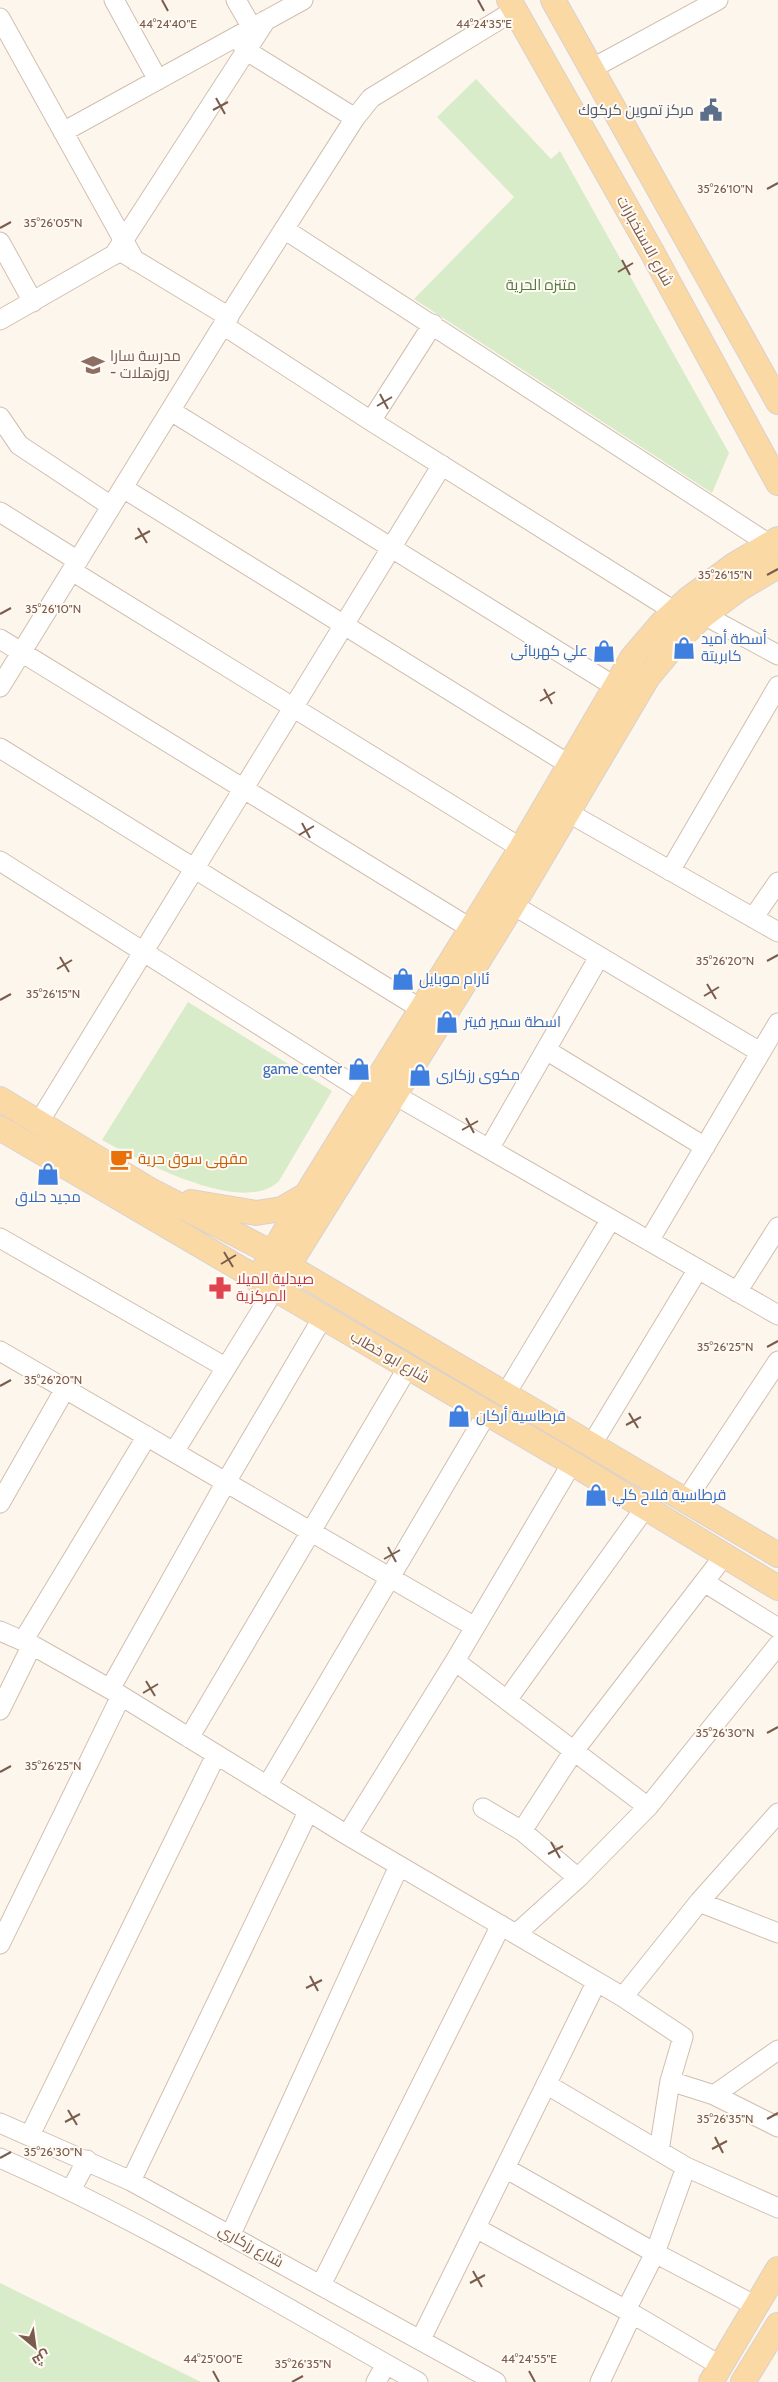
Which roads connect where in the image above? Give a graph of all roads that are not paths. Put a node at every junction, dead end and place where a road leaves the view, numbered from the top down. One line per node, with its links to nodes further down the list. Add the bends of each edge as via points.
1 (114, 0): 10 (street)
2 (236, 0): 8 (street)
3 (303, 0): 8 (street)
4 (553, 0): 9 (main road)
5 (718, 0): 9 (street)
6 (512, 5): 11 (street, via 370,98); 17 (main road, شارع الاستخبارات)
7 (0, 18): 12 (street)
8 (250, 34): 10 (street); 11 (street); 16 (street)
9 (591, 69): 14 (main road)
10 (158, 80): 12 (street)
11 (355, 118): 13 (street)
12 (63, 132): 16 (street)
13 (284, 229): 20 (street); 21 (street)
14 (683, 235): 17 (main road); 22 (main road)
15 (0, 242): 18 (street)
16 (124, 251): 18 (street); 20 (street)
17 (652, 252): 27 (main road, شارع الاستخبارات)
18 (33, 302): 19 (street)
19 (0, 320)
20 (226, 321): 23 (street); 25 (street)
21 (433, 324): 25 (street); 31 (street)
22 (778, 402)
23 (171, 411): 28 (street); 32 (street)
24 (0, 417): 29 (street, via 19,445)
25 (370, 421): 26 (street)
26 (442, 465): 32 (street); 35 (street)
27 (778, 483)
28 (123, 488): 29 (street); 37 (street)
29 (111, 506): 33 (street)
30 (0, 512): 33 (street)
31 (774, 542): 35 (main road, via 717,576)
32 (392, 546): 37 (street); 41 (street)
33 (75, 566): 39 (street); 44 (street)
34 (778, 566): 36 (main road)
35 (674, 611): 41 (main road, via 651,635)
36 (704, 614): 40 (street); 48 (main road, via 648,677)
37 (344, 626): 44 (street); 46 (street)
38 (0, 639): 39 (street)
39 (21, 651): 43 (street); 47 (street)
40 (778, 655)
41 (614, 686): 46 (main road)
42 (778, 686): 52 (street)
43 (0, 687)
44 (293, 708): 47 (street); 49 (street)
45 (0, 748): 51 (street)
46 (570, 766): 49 (main road)
47 (243, 789): 51 (street); 56 (street)
48 (569, 812): 52 (street); 54 (main road)
49 (521, 848): 56 (main road)
50 (0, 861): 58 (street)
51 (194, 868): 58 (street); 60 (street)
52 (670, 871): 55 (street)
53 (778, 882): 55 (street)
54 (513, 905): 59 (street); 65 (main road)
55 (753, 918): 57 (street)
56 (470, 928): 60 (main road)
57 (778, 932)
58 (144, 951): 64 (street); 67 (street)
59 (599, 957): 62 (street); 63 (street)
60 (421, 1009): 64 (main road)
61 (778, 1023): 63 (street)
62 (546, 1050): 69 (street); 70 (street)
63 (760, 1052): 69 (street)
64 (368, 1094): 72 (main road)
65 (395, 1095): 70 (street); 77 (main road)
66 (0, 1099): 67 (main road, شارع ابو خطاب)
67 (39, 1122): 71 (main road, شارع ابو خطاب)
68 (0, 1128): 79 (main road, شارع ابو خطاب)
69 (705, 1147): 76 (street)
70 (489, 1149): 73 (street)
71 (150, 1190): 72 (main road, via 202,1205 256,1213 282,1209); 77 (main road, شارع ابو خطاب)
72 (306, 1195): 77 (main road)
73 (611, 1219): 76 (street); 88 (street)
74 (778, 1227): 80 (street)
75 (0, 1238): 85 (street)
76 (649, 1241): 78 (street)
77 (280, 1259): 79 (main road); 88 (main road, شارع ابو خطاب)
78 (698, 1269): 80 (street); 91 (street)
79 (265, 1285): 82 (main road, شارع ابو خطاب); 85 (street)
80 (737, 1292): 81 (street)
81 (778, 1315)
82 (323, 1317): 86 (main road, شارع ابو خطاب); 94 (street)
83 (0, 1351): 87 (street)
84 (778, 1360): 95 (street)
85 (225, 1367): 92 (street)
86 (408, 1367): 89 (main road, شارع ابو خطاب); 98 (street)
87 (65, 1389): 90 (street); 96 (street)
88 (505, 1396): 91 (main road, شارع ابو خطاب)
89 (487, 1413): 93 (main road, شارع ابو خطاب); 101 (street)
90 (147, 1436): 92 (street); 107 (street)
91 (592, 1444): 95 (main road, شارع ابو خطاب)
92 (174, 1452): 94 (street)
93 (572, 1463): 97 (main road, شارع ابو خطاب); 104 (street)
94 (226, 1482): 98 (street); 110 (street)
95 (686, 1500): 99 (main road, شارع ابو خطاب)
96 (0, 1503)
97 (645, 1508): 100 (main road, شارع ابو خطاب); 111 (street)
98 (311, 1531): 101 (street); 113 (street)
99 (777, 1551)
100 (724, 1556): 102 (street); 103 (main road, شارع ابو خطاب)
101 (391, 1578): 104 (street); 116 (street)
102 (704, 1582): 105 (street); 114 (street)
103 (778, 1588)
104 (475, 1627): 109 (street)
105 (778, 1628)
106 (0, 1631): 107 (street)
107 (27, 1643): 110 (street); 112 (street)
108 (778, 1645): 117 (street)
109 (455, 1661): 111 (street); 122 (street)
110 (115, 1693): 113 (street); 128 (street)
111 (506, 1700): 114 (street)
112 (0, 1710)
113 (189, 1738): 115 (street)
114 (573, 1752): 117 (street); 121 (street)
115 (216, 1755): 116 (street); 137 (street)
116 (267, 1786): 119 (street)
117 (648, 1807): 124 (street)
118 (483, 1808): 121 (street)
119 (308, 1812): 122 (street); 143 (street)
120 (778, 1813): 125 (street)
121 (522, 1830): 124 (street)
122 (347, 1835): 123 (street)
123 (399, 1866): 126 (street); 147 (street)
124 (578, 1878): 126 (street)
125 (699, 1902): 127 (street); 130 (street)
126 (509, 1930): 129 (street); 150 (street)
127 (778, 1933)
128 (0, 1944)
129 (596, 1983): 130 (street); 133 (street)
130 (623, 1996): 132 (street, via 683,2037)
131 (778, 2050): 134 (street)
132 (670, 2081): 134 (street); 138 (street)
133 (546, 2084): 138 (street); 142 (street)
134 (714, 2095): 136 (street)
135 (0, 2123): 137 (street, شارع رزكاري)
136 (778, 2127)
137 (30, 2135): 140 (street, شارع رزكاري)
138 (659, 2151): 141 (street)
139 (0, 2158): 144 (street)
140 (87, 2160): 143 (street, شارع رزكاري); 144 (street)
141 (686, 2167): 145 (street); 148 (street)
142 (505, 2168): 146 (street); 148 (street)
143 (131, 2181): 147 (street, شارع رزكاري)
144 (71, 2190): 155 (street)
145 (778, 2208)
146 (476, 2228): 152 (street); 154 (street)
147 (231, 2234): 150 (street, شارع رزكاري)
148 (655, 2253): 151 (street); 152 (street)
149 (778, 2269): 151 (main road)
150 (321, 2285): 154 (street, شارع رزكاري)
151 (756, 2306): 156 (main road)
152 (629, 2312): 156 (street); 160 (street)
153 (778, 2325): 161 (main road)
154 (421, 2339): 159 (street, شارع رزكاري)
155 (386, 2364): 157 (street); 158 (street)
156 (716, 2374)
157 (376, 2382)
158 (418, 2382)
159 (496, 2382)
160 (600, 2382)
161 (743, 2382)

